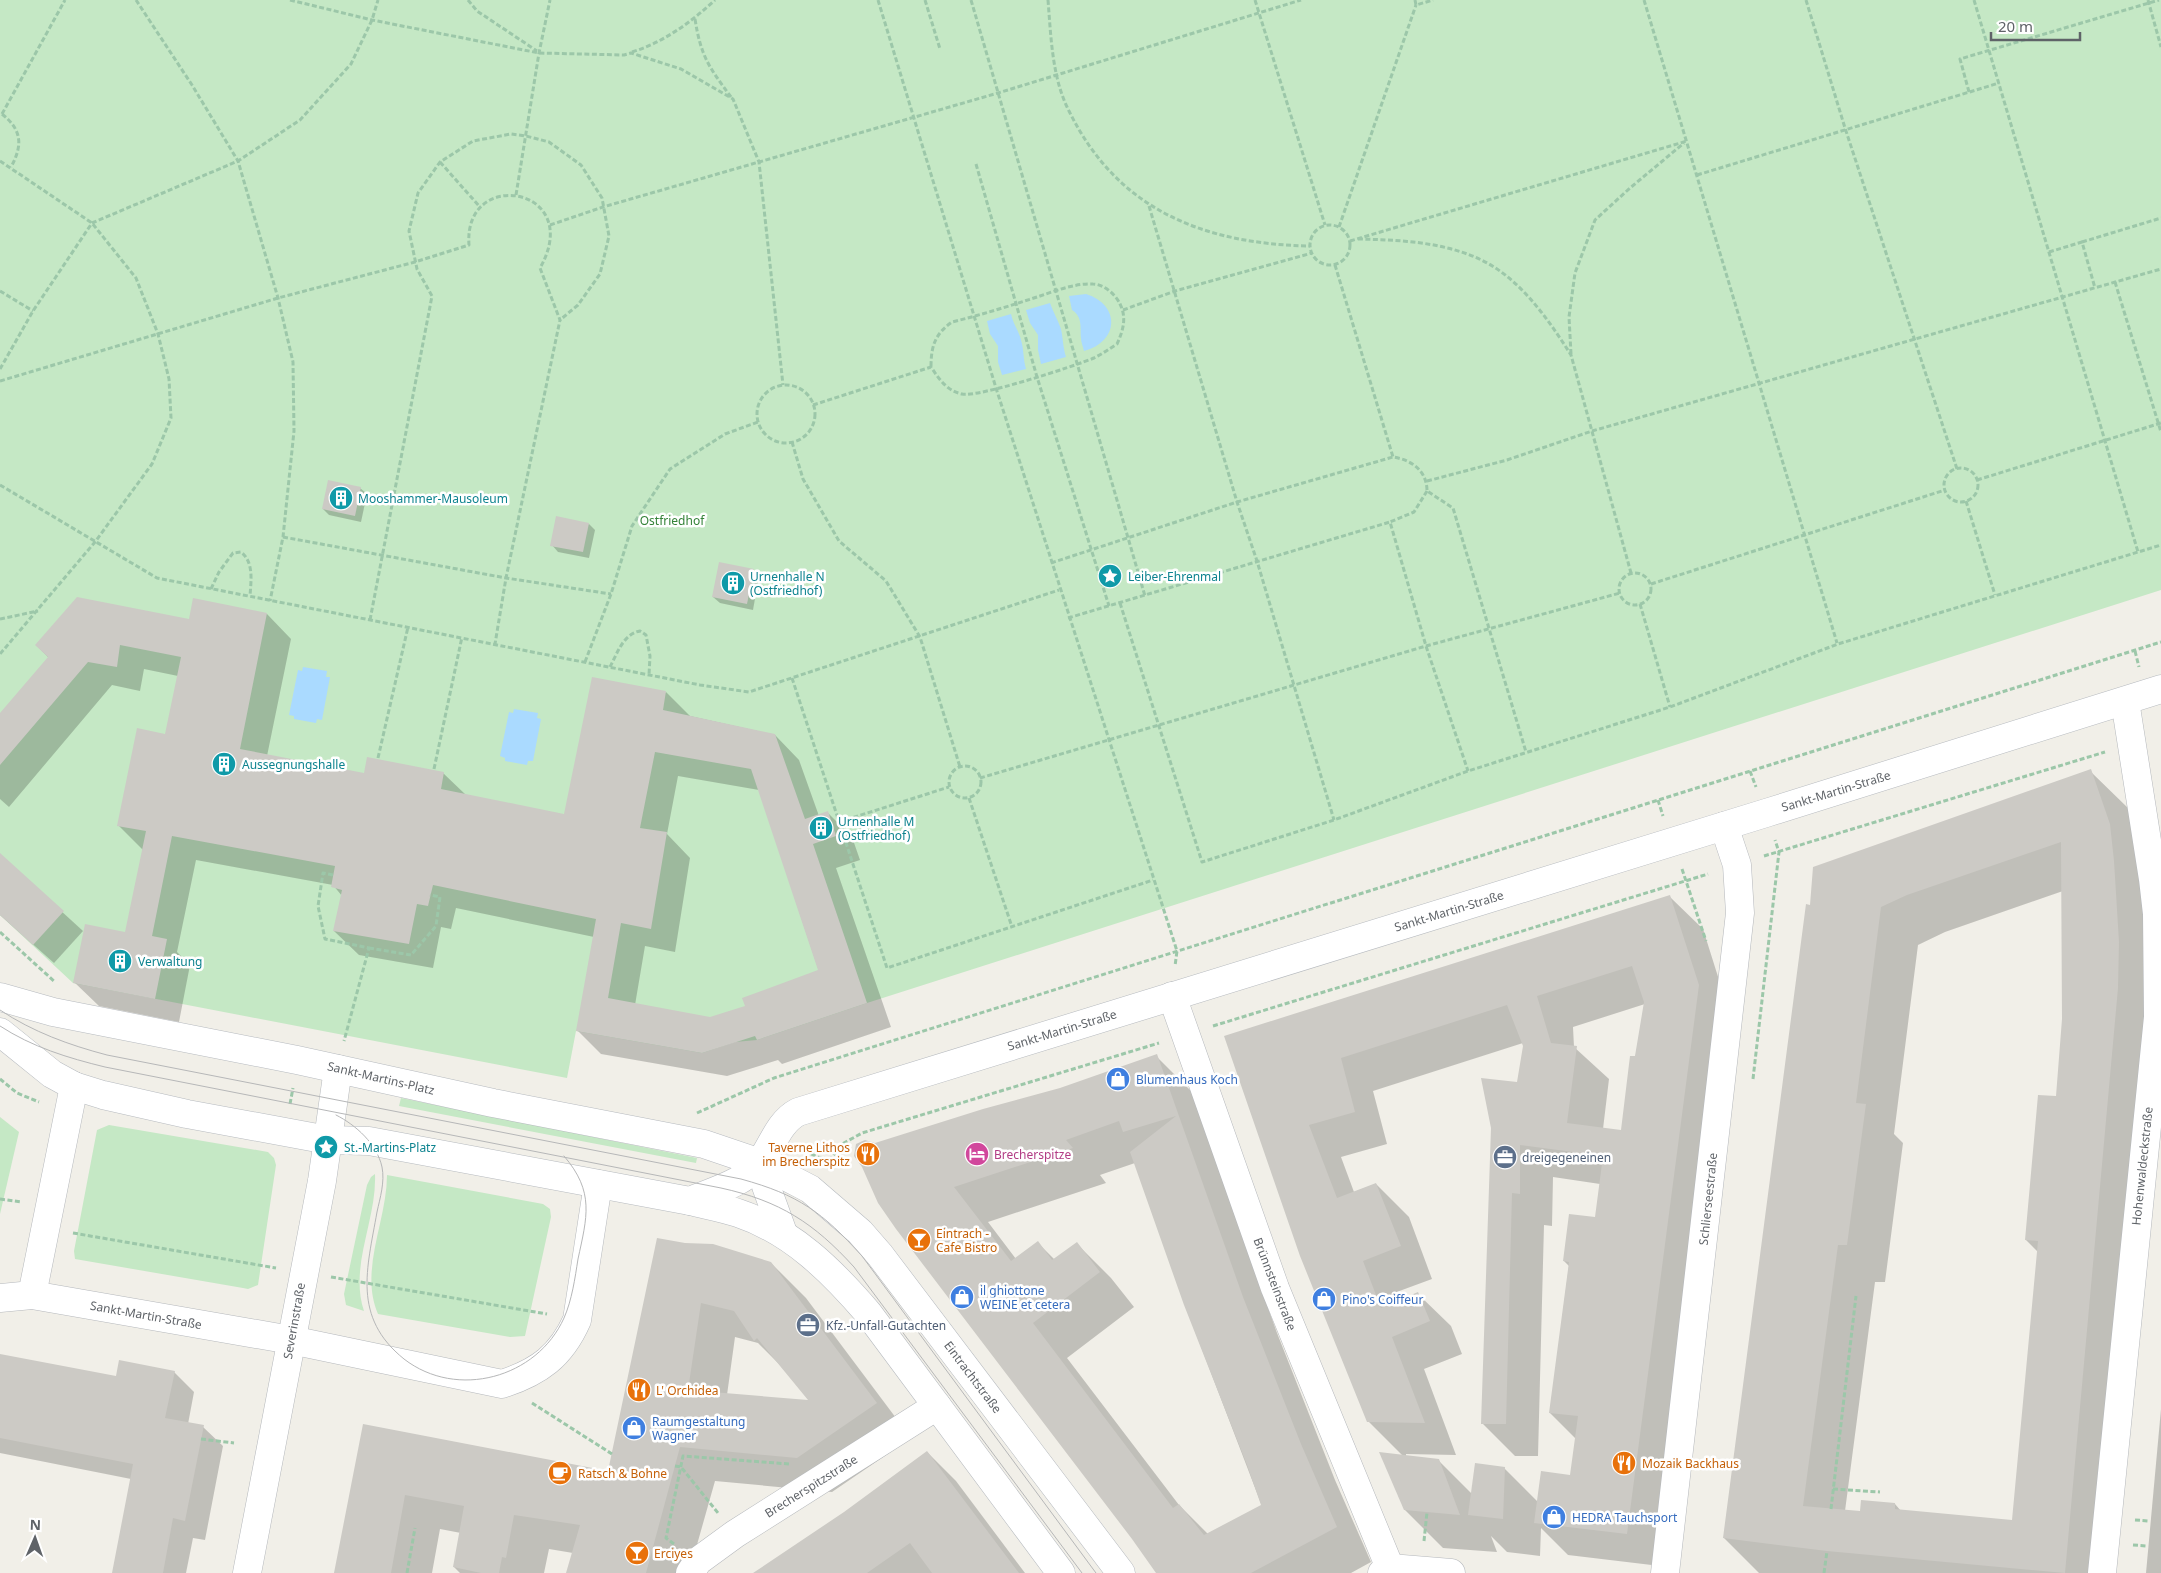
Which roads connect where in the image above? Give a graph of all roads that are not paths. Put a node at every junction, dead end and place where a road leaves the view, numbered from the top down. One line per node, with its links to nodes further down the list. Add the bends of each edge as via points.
1 (2161, 689): 2 (street, Sankt-Martin-Straße)
2 (2125, 701): 3 (street, Sankt-Martin-Straße); 25 (street, Hohenwaldeckstraße, via 2156,906 2158,1017)
3 (1724, 826): 4 (street, Sankt-Martin-Straße); 24 (street, Schlierseestraße, via 1737,865 1740,913)
4 (1172, 996): 10 (street, Sankt-Martin-Straße, via 798,1112 788,1117); 19 (street, Brünnsteinstraße, via 1275,1288)
5 (0, 997): 7 (street, Sankt-Martins-Platz, via 53,1012)
6 (0, 1032): 8 (street, via 52,1074)
7 (338, 1069): 9 (street, Severinstraße); 10 (street, Sankt-Martins-Platz, via 704,1144)
8 (74, 1086): 9 (street, via 187,1114); 14 (street)
9 (328, 1140): 11 (street, via 369,1141); 16 (street, Severinstraße)
10 (760, 1163): 12 (street, via 740,1179); 13 (street); 22 (street, Eintrachtstraße, via 810,1190 860,1232)
11 (598, 1184): 12 (street); 16 (street, via 577,1320 569,1337 547,1362 523,1377 502,1384)
12 (690, 1200): 13 (street, via 739,1214)
13 (783, 1233): 17 (street, via 842,1282)
14 (32, 1295): 15 (street, Sankt-Martin-Straße); 16 (street, Sankt-Martin-Straße)
15 (0, 1298)
16 (291, 1340): 20 (street, Severinstraße)
17 (937, 1406): 18 (street, Brecherspitzstraße, via 735,1534); 21 (street)
18 (694, 1567)
19 (1386, 1570): 23 (street)
20 (247, 1573)
21 (1061, 1573)
22 (1121, 1573)
23 (1451, 1573)
24 (1665, 1573)
25 (2102, 1573)

